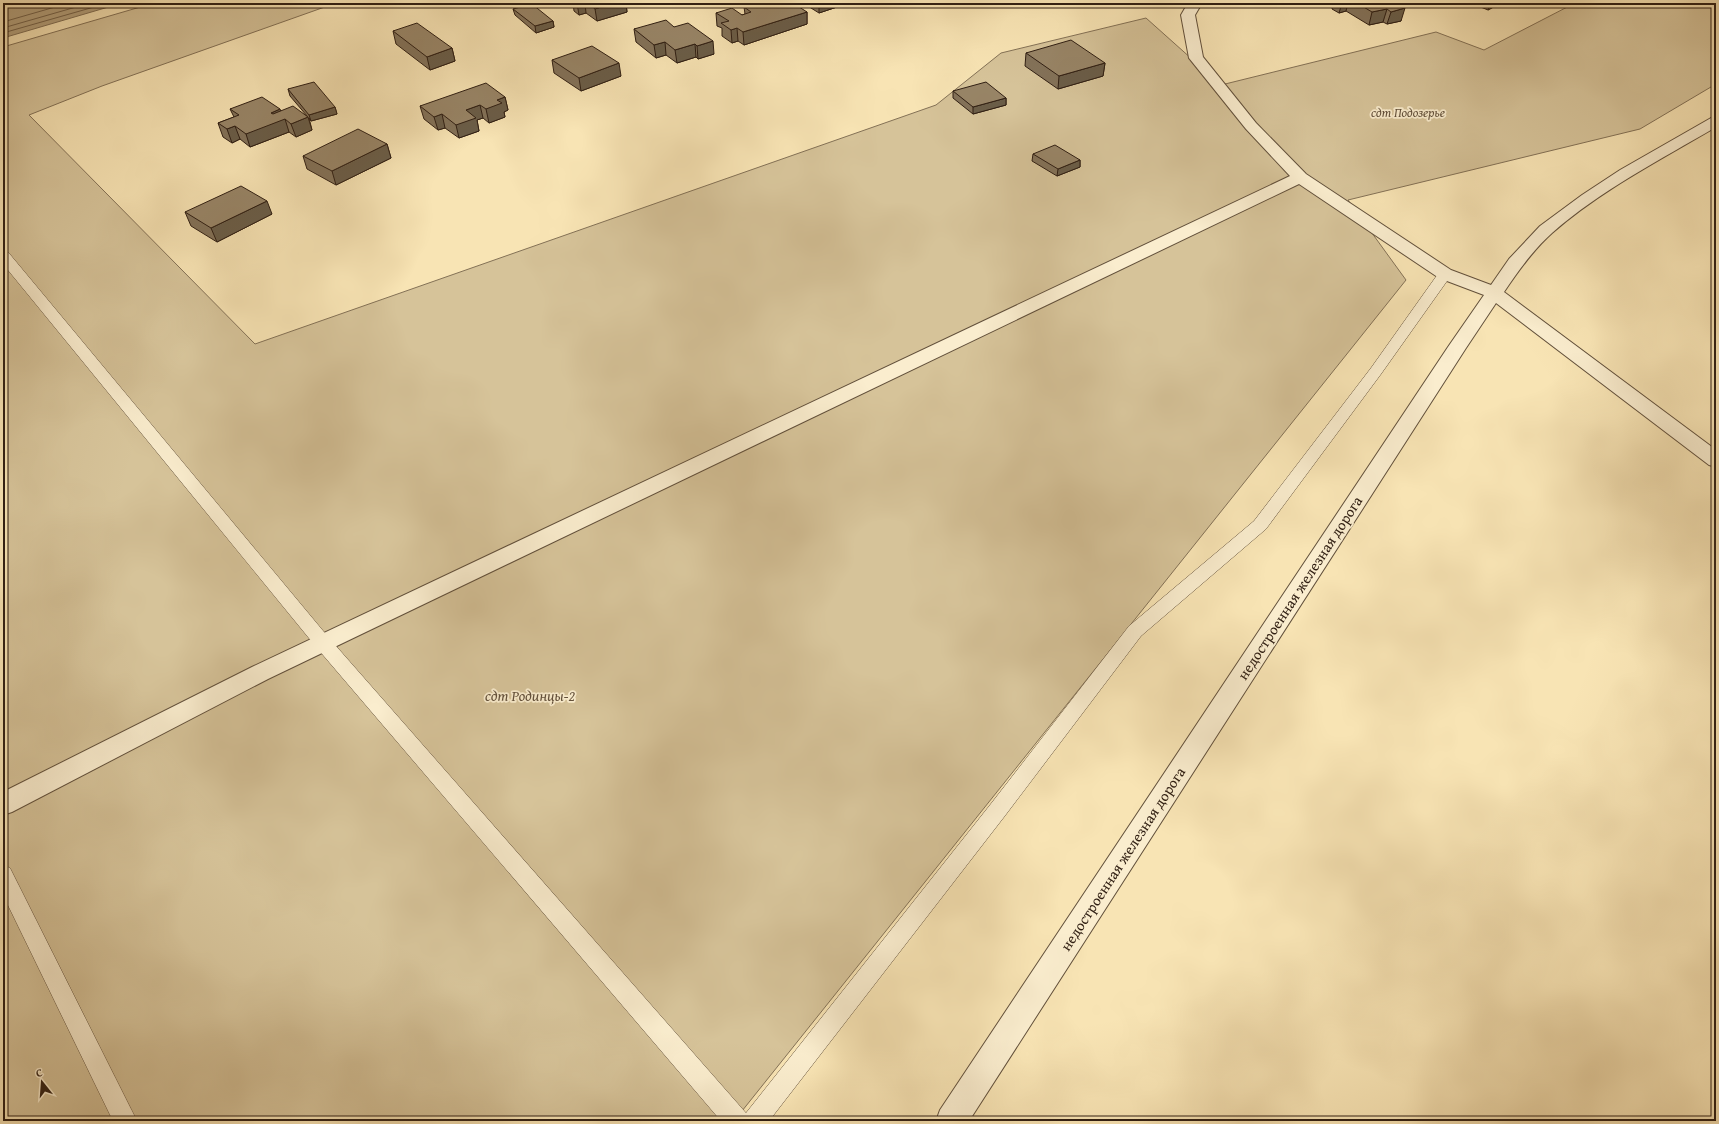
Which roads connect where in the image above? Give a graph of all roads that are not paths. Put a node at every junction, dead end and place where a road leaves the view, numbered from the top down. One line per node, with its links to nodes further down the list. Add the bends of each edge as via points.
1 (1195, 3): 3 (street, via 1188,15 1196,58 1251,126)
2 (1716, 121): 6 (street, недостроенная железная дорога, via 1626,173 1546,230 1515,263)
3 (1300, 177): 5 (street); 8 (street)
4 (3, 255): 8 (lane)
5 (1445, 274): 6 (street); 13 (lane, via 1376,371 1260,525 1135,631)
6 (1494, 293): 7 (street); 14 (street, недостроенная железная дорога)
7 (1716, 460)
8 (322, 643): 9 (street); 12 (lane)
9 (3, 804)
10 (3, 874): 11 (lane)
11 (125, 1121)
12 (737, 1121)
13 (754, 1121)
14 (951, 1121)

